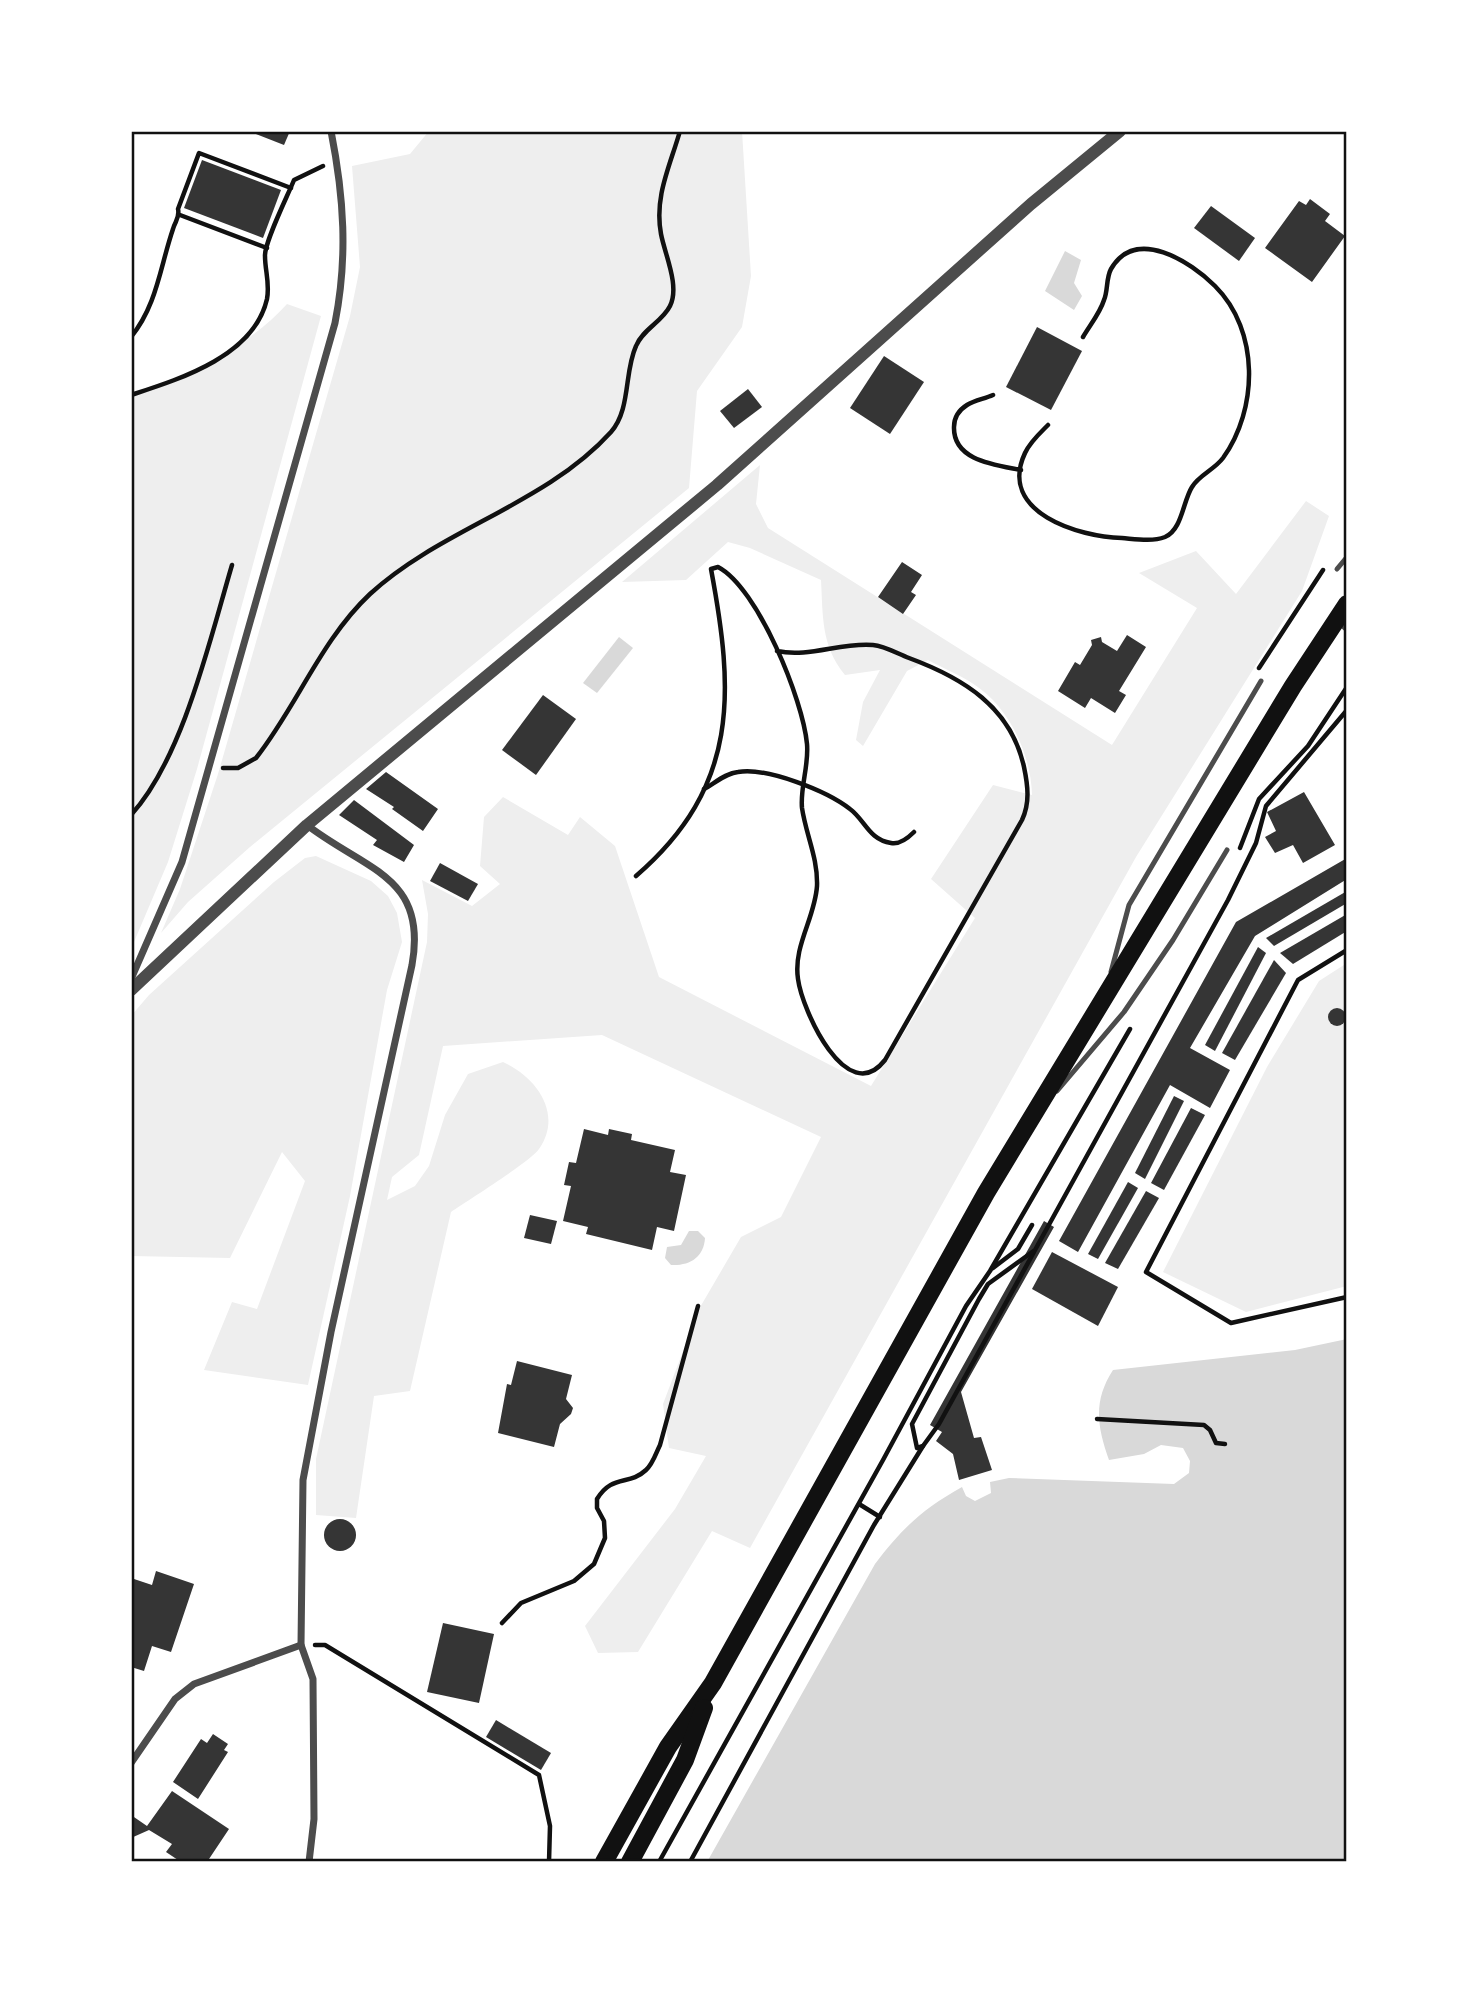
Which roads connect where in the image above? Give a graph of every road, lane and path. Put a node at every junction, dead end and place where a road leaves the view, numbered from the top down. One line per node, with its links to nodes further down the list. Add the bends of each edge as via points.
1 (331, 131): 4 (street)
2 (680, 131): 23 (path, via 662,185 659,212 673,297 666,313 635,348 613,429 547,484 385,581 337,631 256,758 238,768)
3 (1120, 131): 27 (street, via 1031,204 717,485)
4 (337, 160): 5 (path, via 294,180); 23 (street, via 344,270 335,323)
5 (291, 188): 6 (path, via 199,153 178,209); 7 (path)
6 (180, 215): 7 (path); 8 (path, via 159,283)
7 (267, 248): 10 (path, via 267,301 249,335 210,363)
8 (131, 337)
9 (1083, 337): 13 (path, via 1105,298 1111,269 1123,257 1147,249 1170,254 1214,284 1240,326 1249,384 1241,423 1220,461 1192,487 1176,527 1164,537 1111,538 1055,523 1029,503)
10 (131, 395)
11 (993, 395): 13 (path, via 961,409 955,421 956,441 962,450 988,464)
12 (1048, 425): 13 (path, via 1030,446)
13 (1021, 470)
14 (1347, 557): 16 (lane)
15 (232, 565): 26 (path, via 173,745 151,791)
16 (1337, 569)
17 (1347, 604): 18 (main road)
18 (1341, 625): 35 (main road)
19 (777, 651): 24 (path, via 804,723); 24 (path, via 874,645 941,671 991,702 1015,741 1025,775 1028,802 1023,820 885,1060 876,1071 864,1074 844,1067 821,1037 798,980 799,948 817,883 802,804); 25 (path, via 741,588 726,571 711,569 724,638 727,695 722,737)
20 (1261, 681): 35 (lane, via 1129,905)
21 (1347, 687): 30 (path, via 1308,746 1259,799)
22 (1347, 710): 39 (path, via 1266,806 1256,843 1228,900)
23 (208, 767): 33 (street, via 182,862)
24 (804, 786): 25 (path, via 739,771); 28 (path, via 852,809 868,831 889,843 900,842)
25 (704, 789): 31 (path, via 675,835)
26 (131, 815)
27 (307, 825): 34 (street); 49 (street, via 403,892 416,934 306,1458)
28 (914, 832)
29 (1227, 850): 37 (lane, via 1124,1012)
30 (1234, 859)
31 (636, 876)
32 (1347, 950): 41 (path, via 1298,980 1146,1272 1231,1323)
33 (131, 979)
34 (131, 990)
35 (1105, 995): 37 (main road)
36 (1134, 1023): 40 (path)
37 (1026, 1128): 50 (main road)
38 (1032, 1225): 40 (path, via 1018,1249)
39 (1035, 1250): 45 (path); 45 (path, via 988,1284 979,1299 912,1424 917,1448)
40 (990, 1271): 46 (path, via 965,1306)
41 (1347, 1297)
42 (698, 1306): 48 (path, via 660,1445 650,1465 639,1475 607,1485 597,1499 605,1528 599,1556 581,1576 522,1603)
43 (1097, 1419): 44 (path, via 1204,1425 1216,1443)
44 (1225, 1444)
45 (923, 1446): 47 (path)
46 (859, 1504): 47 (path); 58 (path)
47 (880, 1517): 59 (path)
48 (502, 1623)
49 (301, 1645): 51 (street, via 205,1678 184,1691); 54 (street, via 313,1679 314,1819); 55 (path, via 325,1645 539,1775 550,1826)
50 (713, 1683): 52 (main road, via 668,1747); 53 (main road, via 685,1760)
51 (131, 1763)
52 (621, 1833): 53 (main road); 56 (main road)
53 (643, 1837): 57 (main road)
54 (309, 1862)
55 (550, 1862)
56 (604, 1862)
57 (630, 1862)
58 (659, 1862)
59 (690, 1862)

